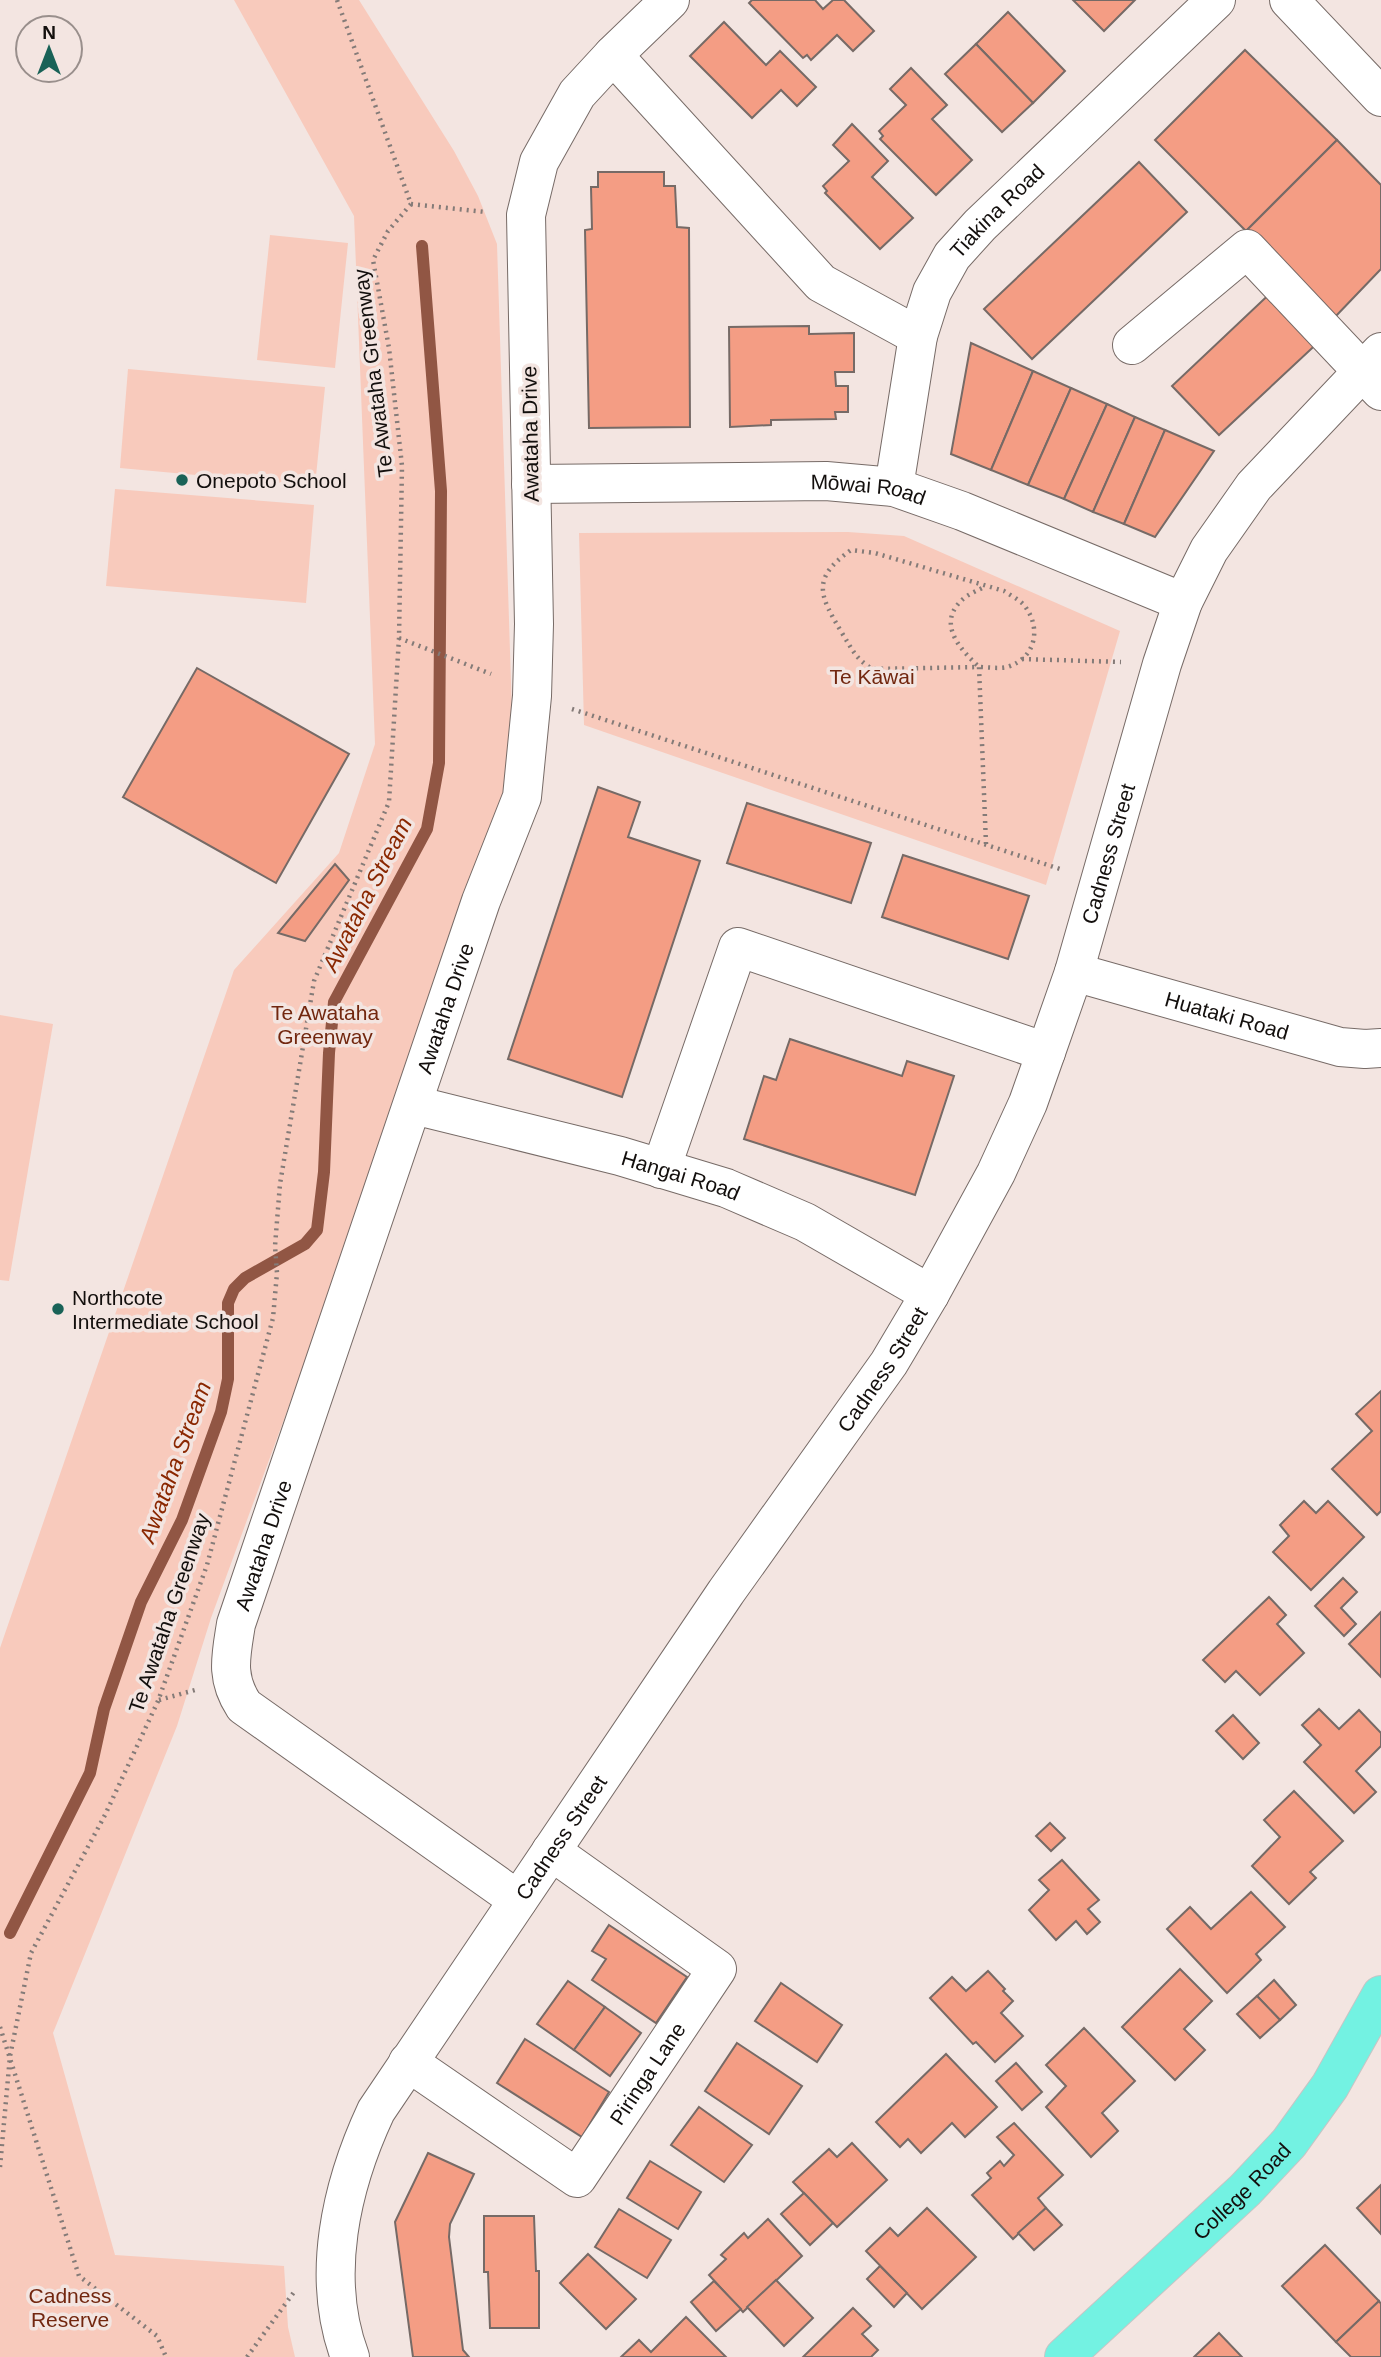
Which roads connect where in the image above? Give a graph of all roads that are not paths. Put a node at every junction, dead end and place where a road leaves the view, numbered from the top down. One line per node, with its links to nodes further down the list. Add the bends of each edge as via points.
1 (670, 0): 4 (street, Awataha Drive)
2 (1216, 0): 6 (street, Tiakina Road, via 952,256 932,292)
3 (1289, 0): 5 (street)
4 (613, 55): 6 (street, via 821,283); 9 (street, Awataha Drive, via 577,94 539,162 526,215)
5 (1381, 97)
6 (918, 336): 10 (street, Tiakina Road)
7 (1132, 345): 8 (street, via 1247,249)
8 (1374, 371): 11 (street, Cadness Street, via 1254,486 1209,550)
9 (531, 484): 10 (street, Mōwai Road, via 826,481); 15 (street, Awataha Drive, via 532,696 522,797 481,901)
10 (894, 487): 11 (street, Mōwai Road)
11 (1182, 602): 12 (street, Cadness Street)
12 (1074, 972): 13 (street, Huataki Road, via 1340,1047); 14 (street, Cadness Street)
13 (1381, 1048)
14 (1046, 1052): 16 (street, via 738,947); 17 (street, Cadness Street, via 996,1173)
15 (414, 1105): 16 (street, Hangai Road); 19 (street, Awataha Drive, via 236,1624 230,1664 244,1706)
16 (661, 1169): 17 (street, Hangai Road, via 726,1188 805,1222)
17 (930, 1294): 18 (street, Cadness Street, via 889,1363 726,1592)
18 (551, 1851): 19 (street, Cadness Street); 21 (street, Piringa Lane, via 717,1969 577,2178)
19 (518, 1900): 21 (street, Cadness Street)
20 (1381, 1995): 23 (main road, College Road, via 1330,2086 1290,2143)
21 (408, 2062): 22 (street, Cadness Street, via 376,2111 345,2196 336,2262 338,2304)
22 (350, 2357)
23 (1064, 2357)

